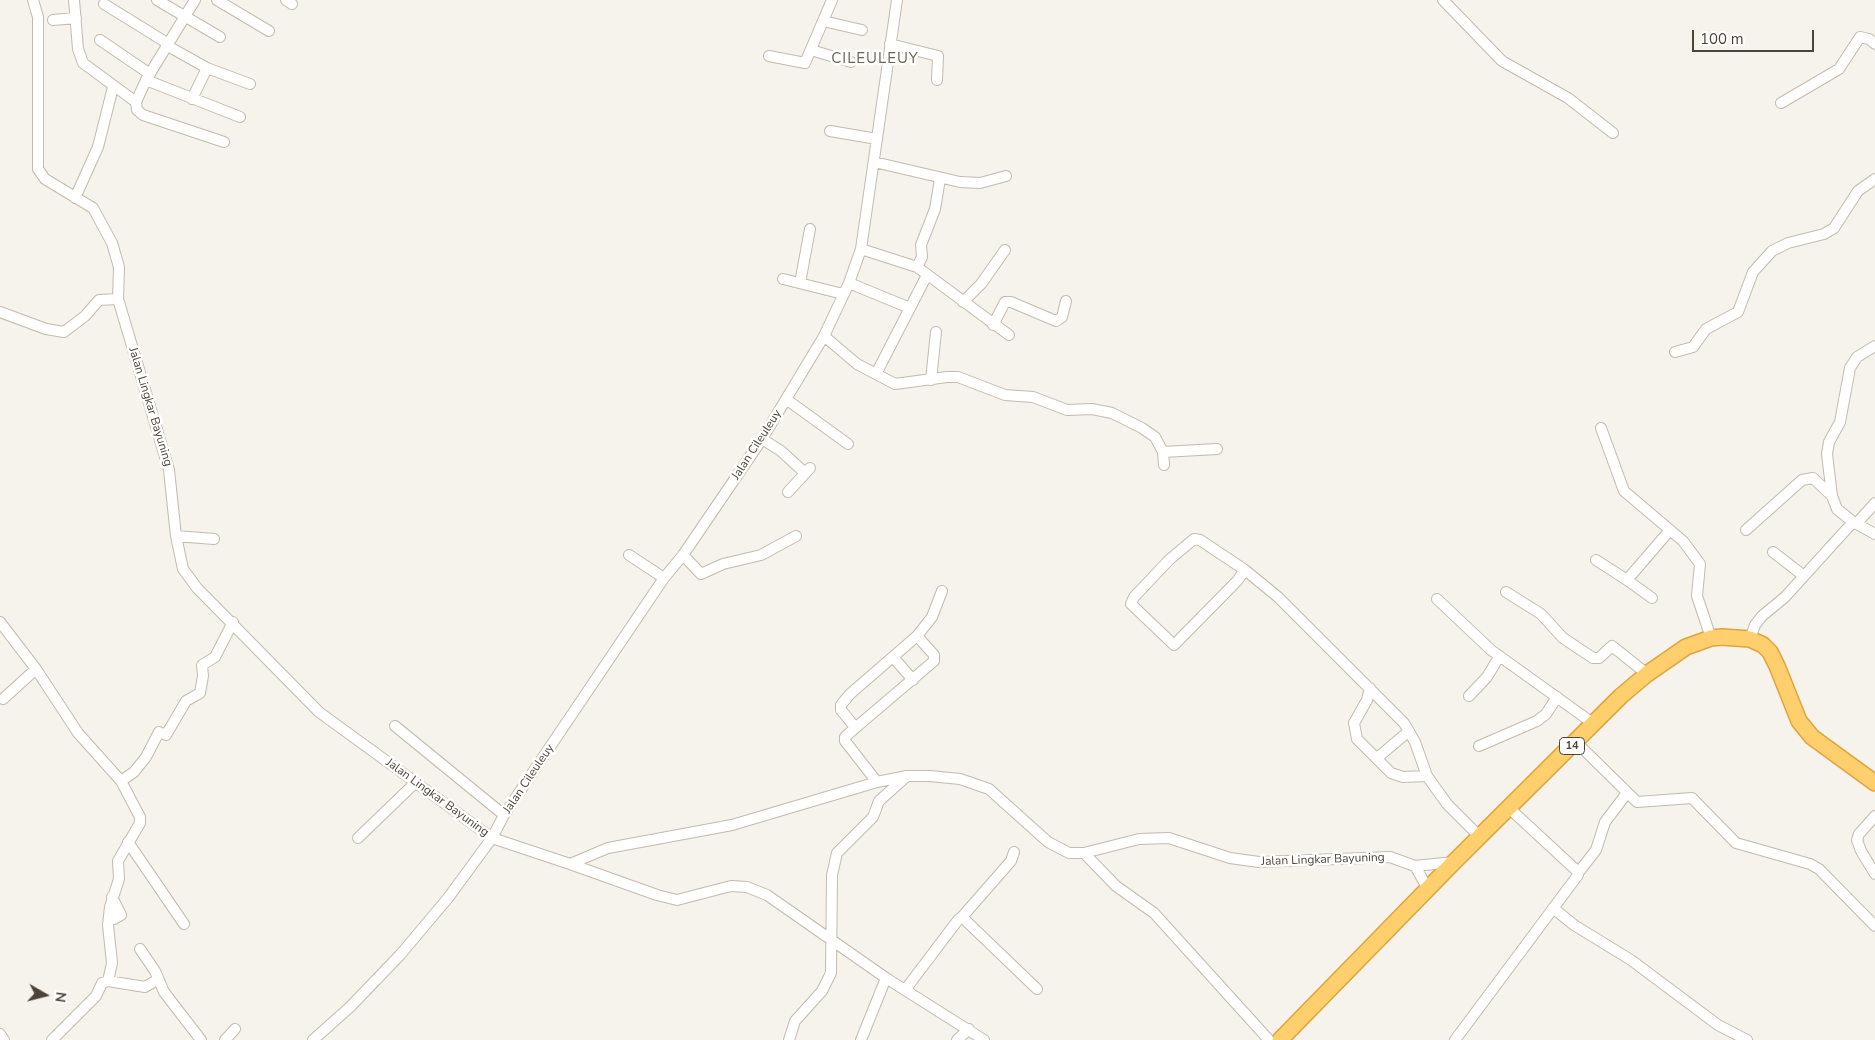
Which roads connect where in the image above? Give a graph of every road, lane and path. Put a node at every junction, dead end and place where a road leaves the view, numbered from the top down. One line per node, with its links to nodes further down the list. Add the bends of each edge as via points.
1 (33, 0): 41 (street, Jalan Lingkar Bayuning, via 38,17 38,169 45,179)
2 (74, 0): 11 (street)
3 (157, 0): 10 (street)
4 (194, 0): 10 (street)
5 (217, 0): 15 (street)
6 (832, 0): 13 (street)
7 (896, 0): 19 (street, Jalan Cileuleuy)
8 (1443, 0): 34 (street, via 1502,60 1568,98)
9 (104, 4): 18 (street)
10 (185, 16): 16 (street); 18 (street)
11 (76, 18): 12 (street); 28 (street, via 78,49 83,63)
12 (53, 20)
13 (823, 21): 14 (street); 21 (street)
14 (862, 30)
15 (269, 31)
16 (220, 37)
17 (100, 40): 25 (street)
18 (167, 44): 24 (street); 25 (street)
19 (890, 44): 26 (street, via 938,56); 35 (street, Jalan Cileuleuy)
20 (1875, 44): 31 (street, via 1860,37 1839,69)
21 (811, 50): 22 (street, via 805,63); 23 (street)
22 (769, 56)
23 (851, 62)
24 (208, 68): 27 (street); 29 (street)
25 (148, 77): 29 (street); 30 (street)
26 (937, 80)
27 (250, 84)
28 (113, 87): 30 (street); 41 (street, via 98,147)
29 (192, 99): 32 (street)
30 (136, 102): 36 (street, via 137,110 143,115)
31 (1781, 102)
32 (240, 117)
33 (830, 131): 35 (street)
34 (1613, 133)
35 (877, 139): 37 (street, Jalan Cileuleuy)
36 (224, 142)
37 (874, 162): 39 (street); 43 (street, Jalan Cileuleuy)
38 (1006, 176): 39 (street, via 980,184)
39 (940, 179): 45 (street, via 935,209 921,245 922,257)
40 (1875, 180): 61 (street, via 1858,191 1834,228 1772,251 1753,272 1738,312 1706,328 1693,347)
41 (75, 198): 51 (street, Jalan Lingkar Bayuning, via 93,208 112,243 119,268)
42 (810, 230): 48 (street)
43 (861, 249): 45 (street); 49 (street, Jalan Cileuleuy)
44 (1005, 250): 53 (street, via 981,284)
45 (917, 267): 46 (street)
46 (927, 275): 53 (street); 54 (street)
47 (783, 279): 48 (street)
48 (800, 283): 50 (street)
49 (849, 283): 50 (street, Jalan Cileuleuy); 54 (street)
50 (843, 294): 59 (street, Jalan Cileuleuy)
51 (118, 299): 55 (street, via 98,300 85,316 64,332 46,329); 80 (street, Jalan Lingkar Bayuning, via 169,470)
52 (1066, 301): 56 (street, via 1062,318 1056,321 1005,302)
53 (963, 302): 56 (street)
54 (910, 308): 62 (street)
55 (0, 312)
56 (993, 325): 58 (street)
57 (936, 332): 63 (street)
58 (1009, 335)
59 (824, 336): 62 (street, via 857,364); 64 (street, Jalan Cileuleuy)
60 (1875, 346): 72 (street, via 1857,357 1850,368 1840,422 1828,448)
61 (1676, 352)
62 (876, 374): 63 (street, via 900,385)
63 (930, 380): 69 (street, via 958,377 1005,395 1033,397 1066,410 1105,410 1148,431)
64 (786, 399): 66 (street, Jalan Cileuleuy); 67 (street)
65 (1601, 428): 75 (street, via 1624,491)
66 (762, 439): 71 (street, via 808,470); 83 (street, Jalan Cileuleuy)
67 (848, 444)
68 (1217, 449): 69 (street)
69 (1163, 452): 70 (street)
70 (1164, 464)
71 (788, 492)
72 (1832, 496): 74 (street, via 1837,509); 76 (street, via 1813,478 1802,480)
73 (1875, 502): 74 (street)
74 (1854, 523): 77 (street); 86 (street)
75 (1670, 530): 88 (street); 96 (street, via 1688,546 1700,564 1697,596)
76 (1746, 530)
77 (1875, 534)
78 (796, 536): 83 (street, via 757,556 723,564 701,574)
79 (214, 539): 80 (street)
80 (177, 540): 94 (street, Jalan Lingkar Bayuning, via 184,569 197,588)
81 (1773, 552): 86 (street)
82 (629, 555): 87 (street)
83 (684, 555): 87 (street, Jalan Cileuleuy)
84 (1596, 560): 88 (street)
85 (1245, 570): 85 (street, via 1174,646 1131,604 1169,560 1192,540 1200,540); 103 (street, via 1278,597)
86 (1804, 576): 97 (street, via 1758,621)
87 (664, 578): 122 (street, Jalan Cileuleuy)
88 (1627, 580): 91 (street)
89 (942, 591): 95 (street, via 932,617)
90 (1506, 592): 101 (street, via 1541,614 1563,638 1593,658 1599,658 1612,646)
91 (1652, 598)
92 (1437, 599): 99 (street)
93 (0, 622): 100 (street)
94 (233, 622): 116 (street, via 215,657 202,665 200,693 186,701 166,735 159,732 146,757 134,772); 118 (street, Jalan Lingkar Bayuning, via 319,712)
95 (917, 636): 98 (street); 102 (street, via 934,659)
96 (1711, 638): 97 (highway, 14); 101 (highway, 14, via 1686,647)
97 (1750, 639): 119 (highway, via 1770,652 1795,713 1812,737)
98 (893, 657): 102 (street); 109 (street, via 843,700 841,710)
99 (1500, 657): 104 (street, via 1487,677); 105 (street)
100 (36, 669): 106 (street); 116 (street, via 78,733)
101 (1648, 674): 107 (highway, 14)
102 (912, 680): 109 (street)
103 (1370, 688): 110 (street); 113 (street, via 1354,723 1354,731 1356,738)
104 (1468, 696)
105 (1557, 697): 107 (street); 112 (street, via 1537,721)
106 (3, 699)
107 (1594, 724): 111 (highway, 14)
108 (396, 726): 122 (street)
109 (854, 729): 117 (street, via 845,741)
110 (1409, 730): 113 (street); 115 (street)
111 (1576, 742): 120 (street); 121 (highway, 14)
112 (1479, 746)
113 (1376, 758): 115 (street, via 1396,776)
114 (907, 776): 117 (street, Jalan Lingkar Bayuning); 129 (street, Jalan Lingkar Bayuning, via 960,779 989,789 1048,842 1069,853); 142 (street, via 879,801 873,816 837,853 832,875)
115 (1427, 776): 124 (street, via 1447,804)
116 (121, 781): 127 (street, via 141,820)
117 (877, 782): 131 (street, Jalan Lingkar Bayuning, via 732,825 608,848)
118 (416, 783): 125 (street); 126 (street, Jalan Lingkar Bayuning)
119 (1875, 783)
120 (1627, 793): 133 (street, via 1605,822 1596,850); 141 (street, via 1642,803 1696,800 1736,843 1819,868)
121 (1509, 808): 124 (highway, 14); 133 (street)
122 (504, 815): 126 (street, Jalan Cileuleuy)
123 (1875, 816): 134 (street, via 1857,840)
124 (1480, 837): 130 (highway, 14)
125 (358, 838)
126 (492, 838): 131 (street, Jalan Lingkar Bayuning); 156 (street, Jalan Cileuleuy, via 400,955)
127 (128, 842): 136 (street, via 118,862 119,879); 140 (street)
128 (1014, 852): 138 (street, via 1011,861)
129 (1084, 853): 132 (street, Jalan Lingkar Bayuning, via 1138,839 1169,838 1230,858 1259,862 1390,857); 161 (street, via 1116,886 1160,919)
130 (1454, 862): 132 (street, Jalan Lingkar Bayuning); 135 (highway, 14)
131 (570, 864): 142 (street, via 677,900 731,886 747,887 767,895)
132 (1415, 866): 135 (street)
133 (1578, 873): 137 (street)
134 (1875, 874)
135 (1428, 889): 162 (highway, 14)
136 (112, 897): 139 (street, via 121,915); 146 (street, via 108,925 112,963)
137 (1553, 908): 163 (street); 164 (street, via 1631,960 1718,1025)
138 (962, 917): 147 (street); 148 (street)
139 (114, 919)
140 (184, 924)
141 (1875, 926)
142 (832, 941): 144 (street); 157 (street, via 829,980 795,1021)
143 (140, 949): 145 (street, via 155,971)
144 (886, 978): 148 (street); 158 (street)
145 (157, 980): 146 (street, via 139,987); 154 (street)
146 (108, 981): 153 (street, via 102,982 96,996)
147 (1037, 989)
148 (905, 990): 150 (street)
149 (235, 1029): 155 (street)
150 (968, 1029): 159 (street); 160 (street)
151 (0, 1034): 152 (street)
152 (4, 1040)
153 (52, 1040)
154 (201, 1040)
155 (225, 1040)
156 (313, 1040)
157 (789, 1040)
158 (861, 1040)
159 (957, 1040)
160 (984, 1040)
161 (1269, 1040)
162 (1280, 1040)
163 (1455, 1040)
164 (1747, 1040)

